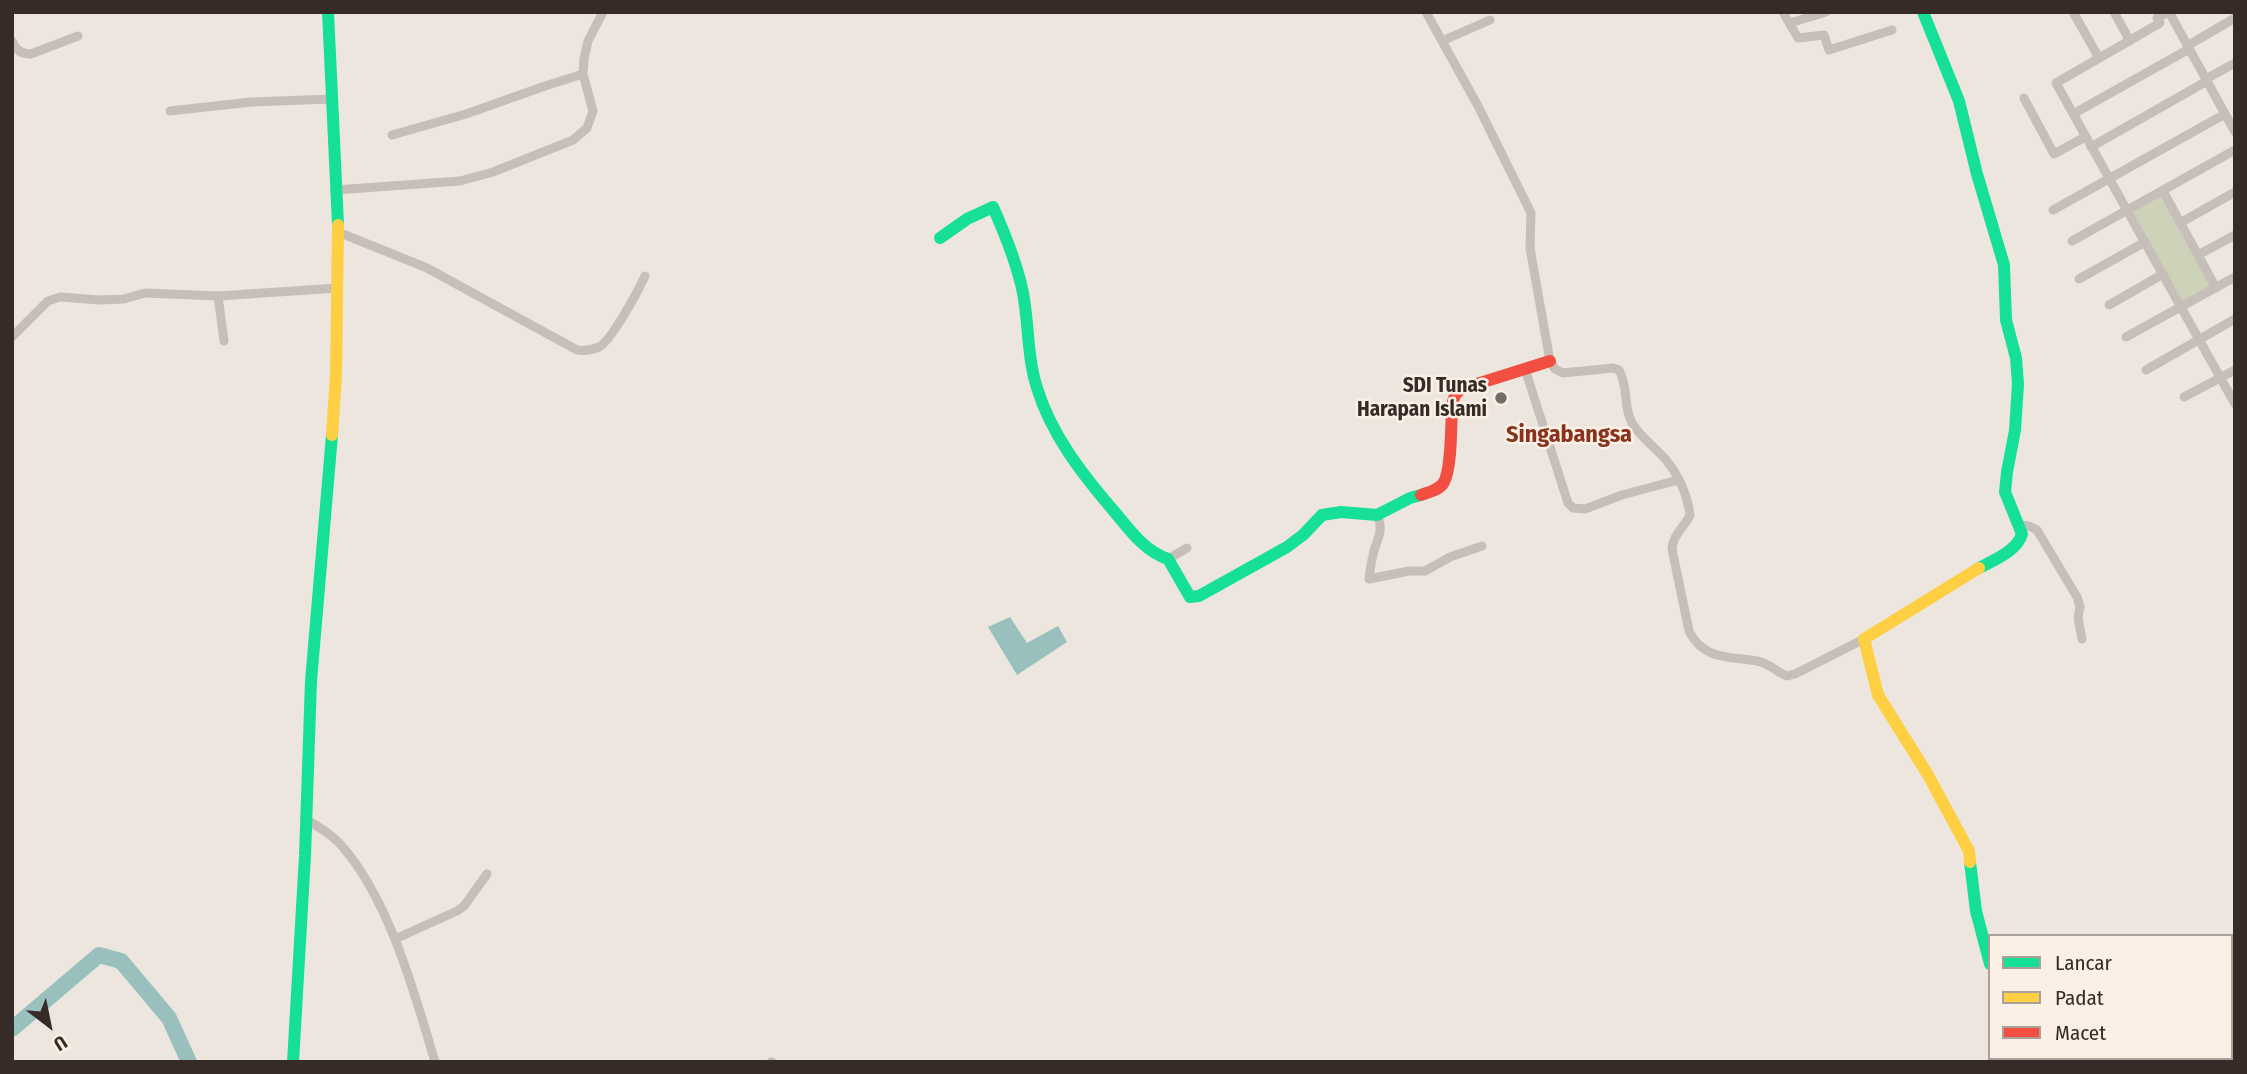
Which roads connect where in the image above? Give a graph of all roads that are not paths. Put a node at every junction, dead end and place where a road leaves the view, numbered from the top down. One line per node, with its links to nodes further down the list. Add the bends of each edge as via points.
1 (328, 12): 25 (street)
2 (603, 12): 22 (street, via 589,41)
3 (1426, 12): 17 (street)
4 (1783, 12): 13 (street)
5 (1826, 12): 13 (street)
6 (1923, 12): 70 (street, via 1967,128 2004,266 2005,312 2017,362 2018,399 2005,493)
7 (2073, 12): 20 (street)
8 (2114, 12): 18 (street)
9 (2168, 12): 10 (street); 19 (street)
10 (2156, 15): 18 (street, via 2160,23)
11 (2235, 18): 19 (street)
12 (1490, 20): 17 (street)
13 (1790, 23): 14 (street, via 1798,38 1824,35 1829,50)
14 (1892, 30)
15 (78, 36): 16 (street, via 31,54 23,54)
16 (12, 41)
17 (1442, 41): 61 (street, via 1531,213 1530,248)
18 (2130, 41): 20 (street)
19 (2188, 47): 23 (street); 27 (street)
20 (2099, 58): 27 (street, via 2056,83)
21 (2235, 63): 23 (street)
22 (583, 74): 30 (street); 35 (street, via 593,111 587,128 573,140 460,181)
23 (2206, 80): 28 (street); 32 (street)
24 (2024, 98): 31 (street, via 2054,154)
25 (332, 99): 26 (street); 35 (street)
26 (170, 111)
27 (2073, 114): 31 (street)
28 (2225, 114): 29 (street); 34 (street)
29 (2235, 132)
30 (392, 135)
31 (2085, 137): 32 (street)
32 (2091, 147): 34 (street)
33 (2235, 150): 36 (street)
34 (2109, 179): 38 (street); 39 (street)
35 (335, 190): 41 (street)
36 (2163, 191): 39 (street); 40 (street)
37 (2235, 192): 40 (street)
38 (2053, 210)
39 (2126, 211): 44 (street); 45 (street)
40 (2180, 223): 46 (street)
41 (338, 232): 48 (street, via 428,268 577,350 602,345); 51 (street)
42 (2235, 234): 46 (street)
43 (940, 238): 73 (street, via 993,207 1023,293 1037,389 1055,430 1097,492 1146,547)
44 (2072, 241)
45 (2145, 242): 47 (street); 50 (street)
46 (2198, 255): 52 (street)
47 (2163, 274): 54 (street); 55 (street)
48 (645, 276)
49 (2235, 277): 52 (street)
50 (2079, 279)
51 (338, 288): 53 (street); 76 (street)
52 (2216, 288): 55 (street)
53 (218, 296): 57 (street, via 60,297 48,301); 60 (street)
54 (2109, 305)
55 (2181, 306): 58 (street); 59 (street)
56 (2235, 319): 59 (street)
57 (12, 337)
58 (2126, 337)
59 (2199, 340): 63 (street); 65 (street)
60 (224, 341)
61 (1549, 361): 62 (street); 68 (street, via 1563,373 1619,370 1632,423)
62 (1525, 369): 68 (street, via 1573,508 1585,509); 69 (street, via 1461,389 1452,405 1444,483)
63 (2146, 370)
64 (2235, 370): 65 (street)
65 (2220, 378): 66 (street); 67 (street)
66 (2184, 397)
67 (2235, 404)
68 (1678, 480): 74 (street, via 1690,515 1672,549 1689,631 1700,645 1725,659 1757,661 1787,676)
69 (1377, 515): 71 (street, via 1380,537 1369,579 1425,571); 73 (street, via 1322,515 1287,547 1196,598 1190,597)
70 (2020, 525): 74 (street, via 2022,539 2014,547); 75 (street, via 2037,530 2077,597)
71 (1482, 546)
72 (1187, 548): 73 (street)
73 (1167, 559)
74 (1864, 639): 79 (street, via 1878,695 1969,851 1976,911)
75 (2082, 639)
76 (305, 819): 78 (street, via 341,845 365,877); 80 (street)
77 (487, 874): 78 (street, via 457,911)
78 (395, 939): 81 (street)
79 (1988, 956)
80 (293, 1062)
81 (435, 1062)

